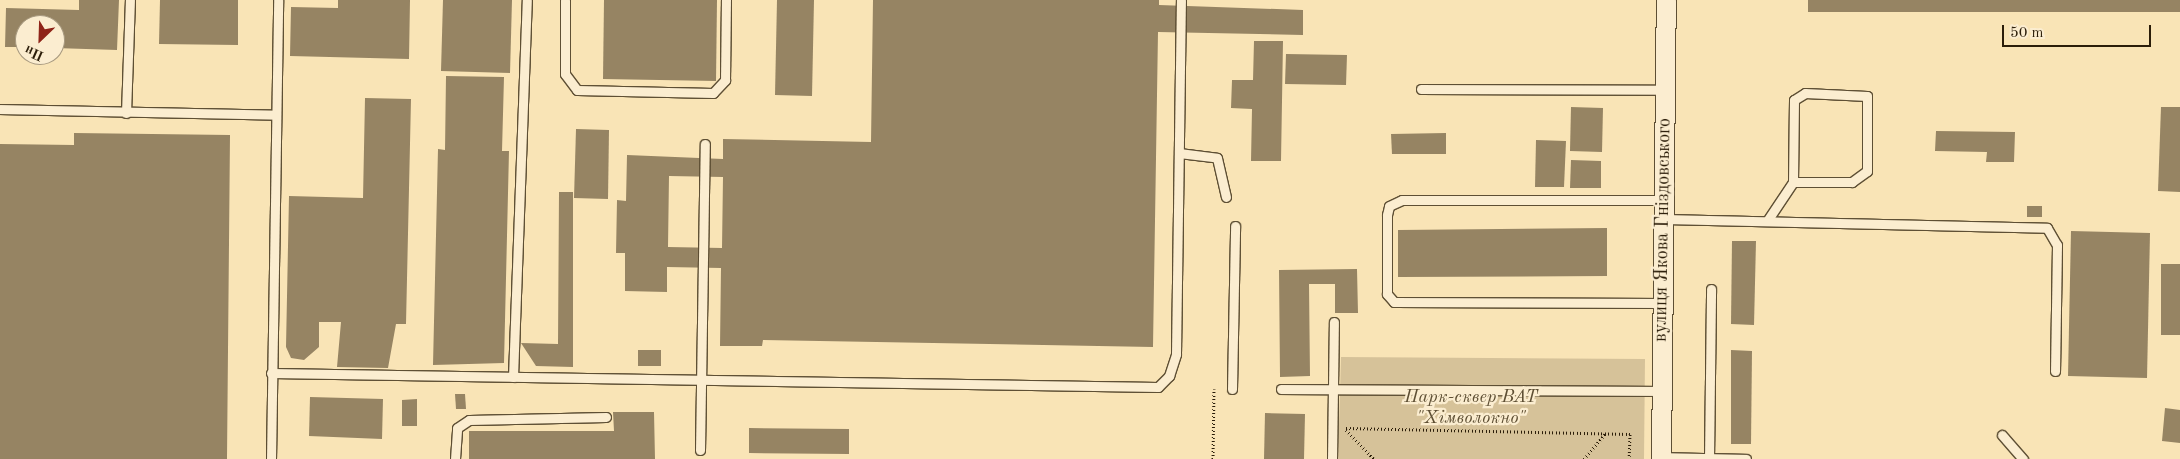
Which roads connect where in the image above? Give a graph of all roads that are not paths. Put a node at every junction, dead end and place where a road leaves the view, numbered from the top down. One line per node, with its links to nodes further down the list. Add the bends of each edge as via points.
1 (130, 0): 11 (lane)
2 (278, 0): 12 (lane)
3 (527, 0): 26 (lane)
4 (566, 0): 5 (lane, via 565,74 577,90 693,93 713,93 723,86)
5 (726, 0)
6 (1181, 0): 14 (lane)
7 (1666, 0): 9 (street, вулиця Якова Гніздовського)
8 (1421, 89): 9 (lane)
9 (1665, 90): 17 (street, вулиця Якова Гніздовського)
10 (0, 109): 11 (lane)
11 (126, 113): 12 (lane)
12 (275, 116): 25 (lane)
13 (705, 144): 27 (lane)
14 (1179, 153): 16 (lane, via 1217,158); 27 (lane, via 1176,354 1169,376 1158,387)
15 (1793, 182): 15 (lane, via 1792,107 1798,95 1867,96 1867,171 1852,182); 19 (lane)
16 (1226, 197)
17 (1664, 200): 18 (street, вулиця Якова Гніздовського); 22 (lane, via 1402,200 1389,206 1387,215 1387,294 1394,302)
18 (1664, 219): 19 (lane); 22 (street, вулиця Якова Гніздовського)
19 (1767, 221): 24 (lane, via 2047,228 2057,245)
20 (1235, 226): 28 (lane)
21 (1711, 289): 39 (lane)
22 (1663, 303): 31 (street, вулиця Якова Гніздовського)
23 (1334, 322): 30 (lane)
24 (2055, 371)
25 (271, 373): 26 (lane); 36 (lane)
26 (513, 377): 27 (lane)
27 (701, 381): 34 (lane)
28 (1232, 389)
29 (1281, 389): 30 (lane)
30 (1333, 390): 31 (lane); 38 (lane)
31 (1662, 391): 35 (street, вулиця Якова Гніздовського)
32 (606, 417): 37 (lane, via 469,420 457,428)
33 (2002, 435): 41 (lane)
34 (700, 450)
35 (1661, 458): 39 (lane)
36 (271, 459)
37 (455, 459)
38 (1332, 459)
39 (1710, 459): 40 (lane)
40 (1746, 459)
41 (2023, 459)

